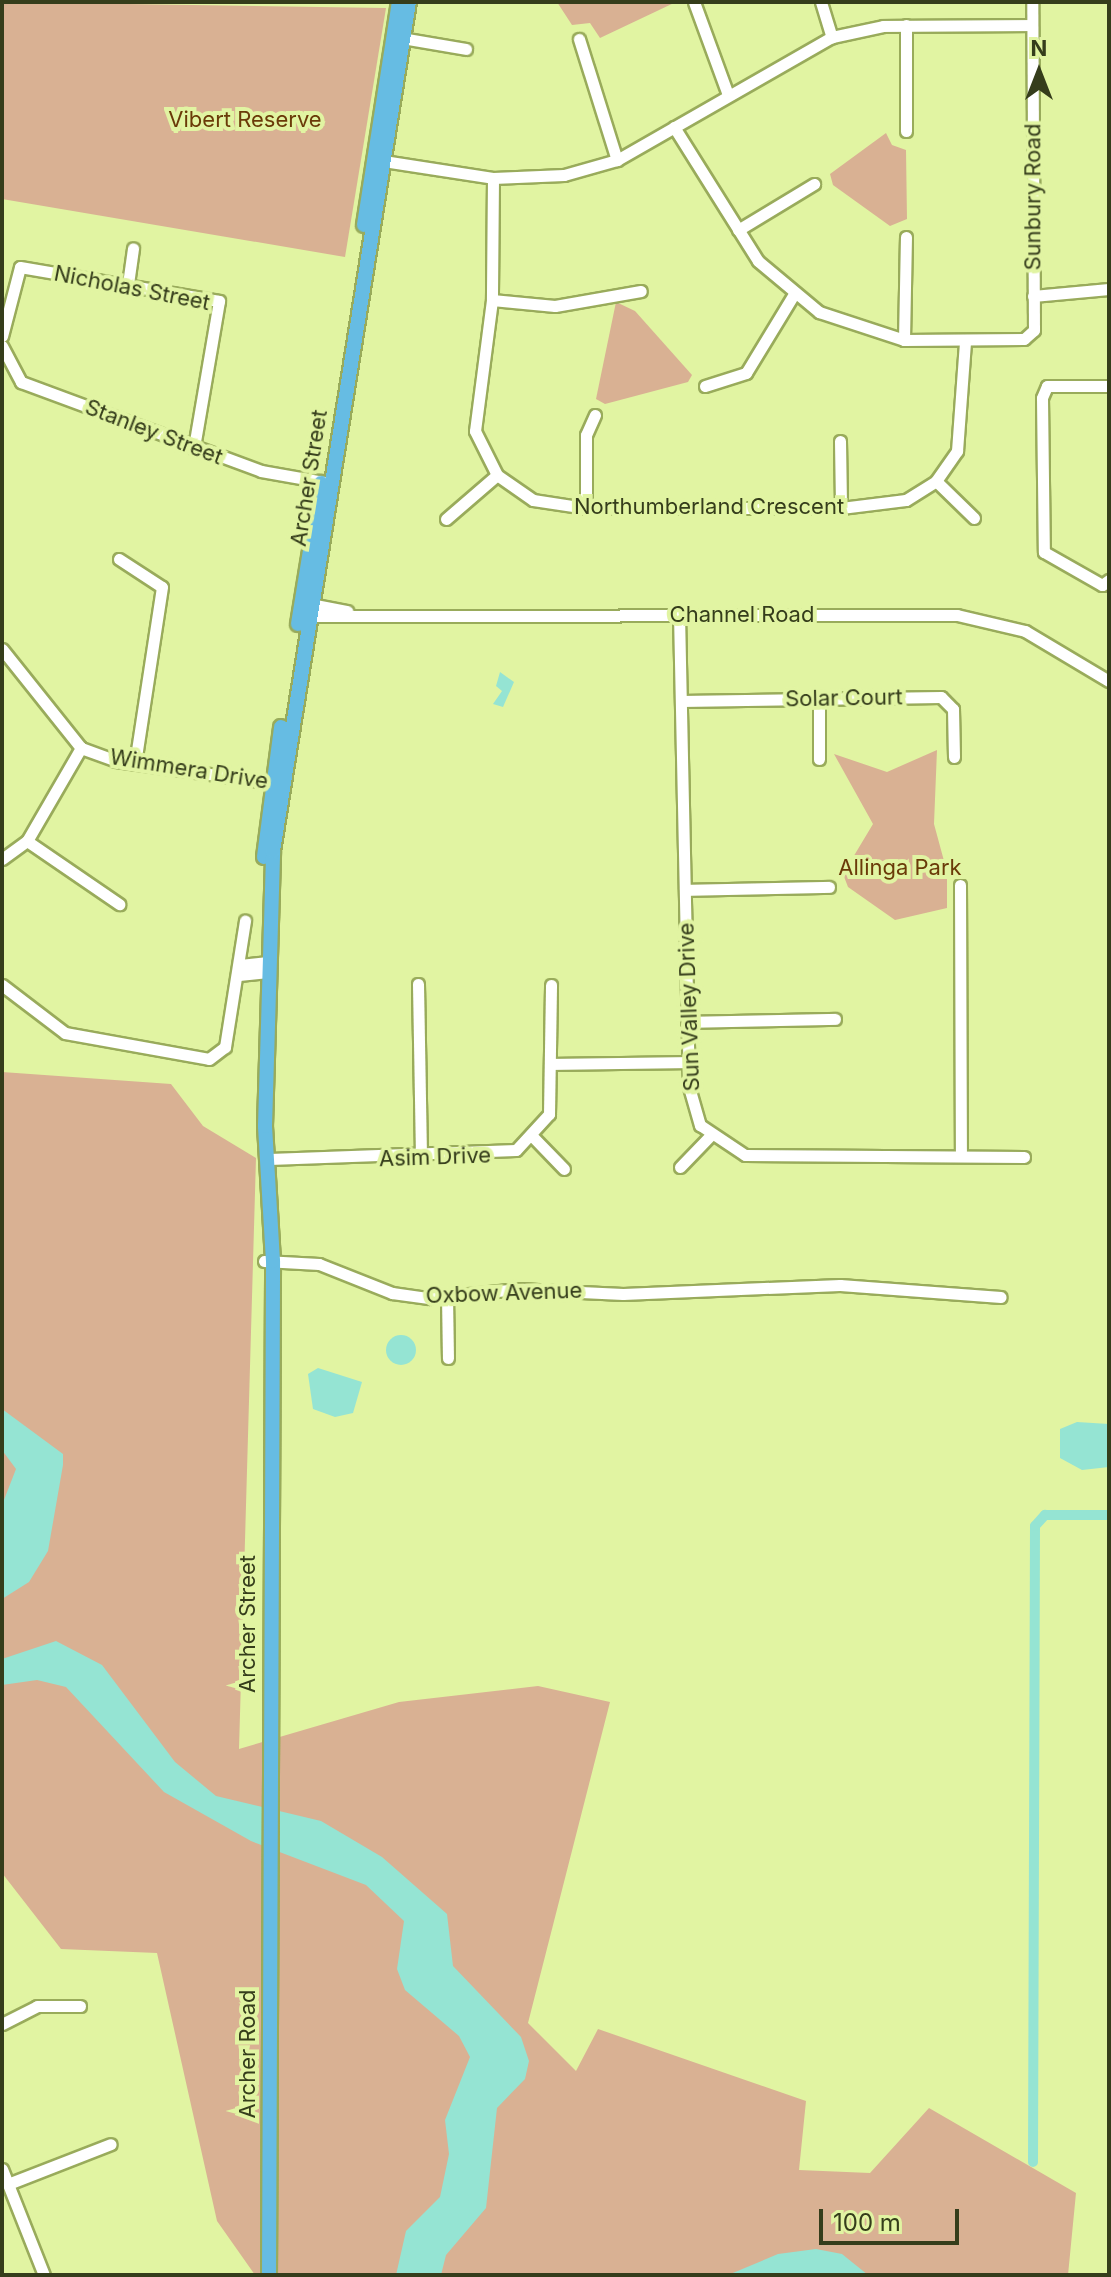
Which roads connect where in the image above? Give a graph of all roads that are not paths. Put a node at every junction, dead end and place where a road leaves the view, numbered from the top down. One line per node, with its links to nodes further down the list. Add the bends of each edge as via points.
1 (399, 2): 8 (main road, Archer Street)
2 (409, 2): 8 (main road, Archer Street)
3 (694, 2): 12 (street)
4 (821, 2): 9 (street)
5 (1032, 2): 7 (street, Sunbury Road)
6 (906, 25): 7 (street); 9 (street); 14 (street)
7 (1032, 25): 26 (street, Sunbury Road)
8 (398, 37): 11 (street); 15 (main road, Archer Street)
9 (832, 37): 12 (street)
10 (579, 39): 16 (street)
11 (466, 49)
12 (728, 95): 13 (street)
13 (674, 127): 16 (street); 19 (street)
14 (906, 131)
15 (378, 160): 17 (street); 39 (main road, Archer Street)
16 (617, 160): 17 (street, via 545,178)
17 (493, 178): 27 (street)
18 (814, 184): 19 (street)
19 (738, 230): 25 (street)
20 (906, 237): 29 (street)
21 (133, 248): 22 (street)
22 (128, 284): 28 (street, Nicholas Street, via 20,267); 36 (street, Nicholas Street, via 219,301)
23 (1109, 289): 26 (street)
24 (641, 291): 27 (street, via 555,306)
25 (794, 294): 29 (street, via 851,327); 32 (street, via 746,373)
26 (1033, 296): 30 (street, Sunbury Road, via 1034,330 1024,339)
27 (492, 300): 37 (street, via 474,410 475,431)
28 (2, 336)
29 (904, 340): 30 (street)
30 (965, 341): 38 (street, via 962,435)
31 (2, 346): 36 (street, Stanley Street, via 21,382)
32 (705, 386)
33 (1109, 386): 45 (street, via 1047,386 1042,398 1044,552 1102,585)
34 (595, 415): 40 (street, via 586,435)
35 (840, 441): 41 (street)
36 (194, 448): 39 (street, Stanley Street)
37 (497, 475): 40 (street, Northumberland Crescent, via 541,502); 43 (street)
38 (936, 481): 41 (street, Northumberland Crescent, via 894,504); 42 (street)
39 (325, 482): 46 (main road, Archer Street)
40 (586, 508): 41 (street, Northumberland Crescent)
41 (841, 508)
42 (974, 518)
43 (446, 519)
44 (119, 559): 55 (street, via 162,587)
45 (1109, 580)
46 (306, 610): 47 (street, Channel Road); 56 (main road, Archer Street)
47 (679, 614): 49 (street, Channel Road, via 957,615 1025,631); 51 (street, Sun Valley Drive)
48 (2, 649): 52 (street, Wimmera Drive)
49 (1109, 681)
50 (819, 699): 51 (street, Solar Court); 53 (street, Solar Court, via 945,699 954,714); 54 (street)
51 (681, 701): 61 (street, Sun Valley Drive)
52 (81, 748): 55 (street, Wimmera Drive); 57 (street)
53 (954, 757)
54 (819, 759)
55 (135, 764): 56 (street, Wimmera Drive)
56 (276, 784): 64 (main road, Archer Street, via 268,858)
57 (27, 841): 58 (street); 62 (street)
58 (2, 859)
59 (960, 885): 75 (street)
60 (829, 887): 61 (street)
61 (685, 890): 70 (street, Sun Valley Drive)
62 (119, 904)
63 (245, 921): 65 (street)
64 (268, 967): 65 (street); 78 (main road, Archer Street)
65 (240, 970): 67 (street, via 225,1047 209,1059 65,1033)
66 (418, 984): 77 (street)
67 (2, 985)
68 (551, 985): 72 (street)
69 (835, 1019): 70 (street)
70 (688, 1022): 71 (street, Sun Valley Drive)
71 (688, 1062): 72 (street); 73 (street, Sun Valley Drive, via 690,1097)
72 (553, 1064): 74 (street, via 549,1114)
73 (709, 1137): 75 (street, via 745,1155); 79 (street)
74 (534, 1138): 77 (street, Asim Drive, via 505,1155); 80 (street)
75 (961, 1156): 76 (street)
76 (1024, 1157)
77 (421, 1158): 78 (street, Asim Drive)
78 (269, 1160): 81 (main road, Archer Street)
79 (680, 1167)
80 (564, 1169)
81 (268, 1261): 82 (street, Oxbow Avenue, via 319,1264 411,1297); 85 (main road, Archer Street)
82 (447, 1296): 83 (street, Oxbow Avenue, via 607,1289 860,1289 973,1290); 84 (street)
83 (1001, 1297)
84 (448, 1358)
85 (270, 1833): 92 (main road, Archer Road)
86 (80, 2006): 87 (street, via 37,2006)
87 (2, 2024)
88 (111, 2144): 90 (street)
89 (2, 2169): 90 (street)
90 (8, 2184): 91 (street)
91 (44, 2275)
92 (269, 2275)

